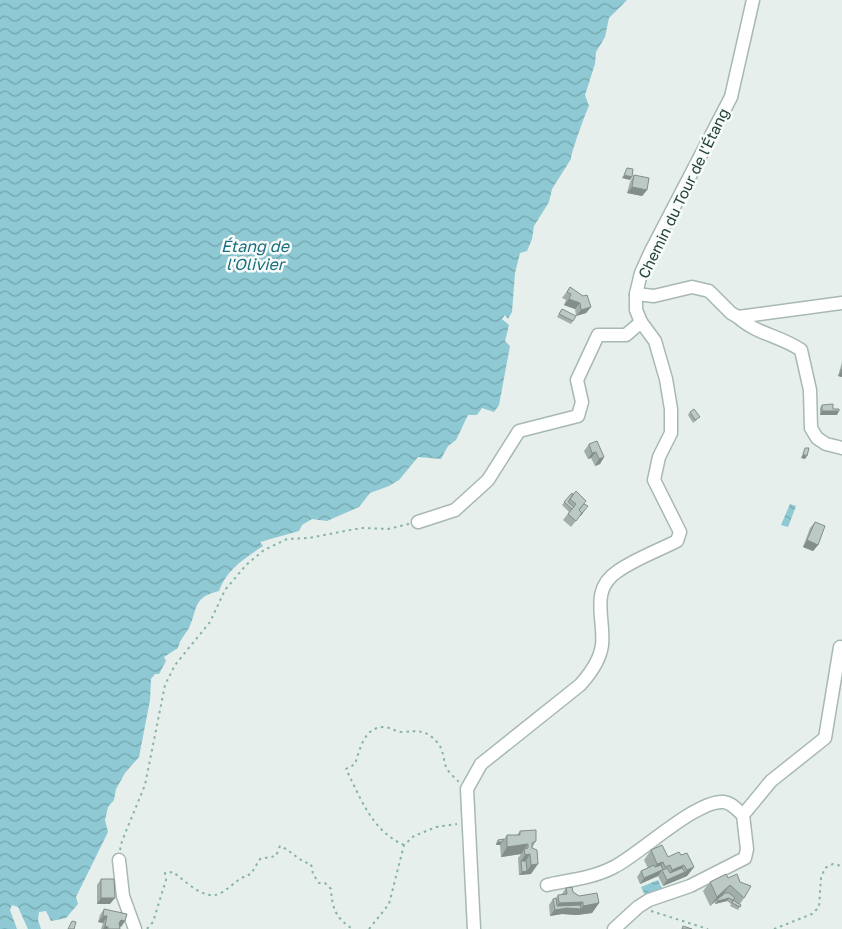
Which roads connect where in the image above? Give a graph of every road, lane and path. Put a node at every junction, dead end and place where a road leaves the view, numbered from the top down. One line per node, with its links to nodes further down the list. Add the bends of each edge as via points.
1 (753, 0): 2 (street, Chemin du Tour de l'Étang, via 731,96 651,251)
2 (636, 294): 4 (street, via 654,296 692,287 708,291); 5 (street, Chemin du Tour de l'Étang, via 636,310)
3 (842, 303): 4 (street)
4 (738, 317): 6 (street, via 747,326 801,350 810,390 811,428 826,444)
5 (641, 322): 7 (street, via 626,335 598,335 577,380 582,402 578,416 519,431 488,480 455,510); 9 (street, Chemin du Tour de l'Étang, via 656,341 671,409 671,433 659,457 654,480 680,532 676,541 610,577 602,589 599,606 602,646 594,670 580,685 481,764)
6 (842, 448)
7 (418, 522): 13 (path, via 388,529 361,528 287,539 264,550 246,565 225,590 210,622 175,665 165,685 145,785 122,840)
8 (840, 647): 10 (street, via 825,738 771,782)
9 (467, 789): 11 (street, Chemin du Tour de l'Étang); 12 (path, via 446,769 445,757 428,733 413,729 401,732 385,727 376,728 364,738 355,764 346,769 368,814 390,839)
10 (743, 815): 15 (street, via 723,802 700,809 670,826 615,867); 22 (street, via 748,849 745,858 690,886 649,900)
11 (467, 823): 12 (path, via 436,827 414,836); 21 (street, Chemin du Tour de l'Étang)
12 (404, 845): 20 (path, via 389,904)
13 (119, 860): 17 (street, via 123,896)
14 (842, 866): 24 (path, via 833,864 825,868 819,907 812,914)
15 (547, 884)
16 (646, 911): 23 (path, via 655,911)
17 (135, 929)
18 (146, 929): 19 (path, via 153,922 166,880 165,873 173,872 209,895 220,894 238,878 251,874 260,859 276,856 280,846 311,864 319,884 325,883 331,888 332,906 340,921)
19 (353, 929)
20 (369, 929)
21 (474, 929)
22 (614, 929)
23 (708, 929)
24 (774, 929)

